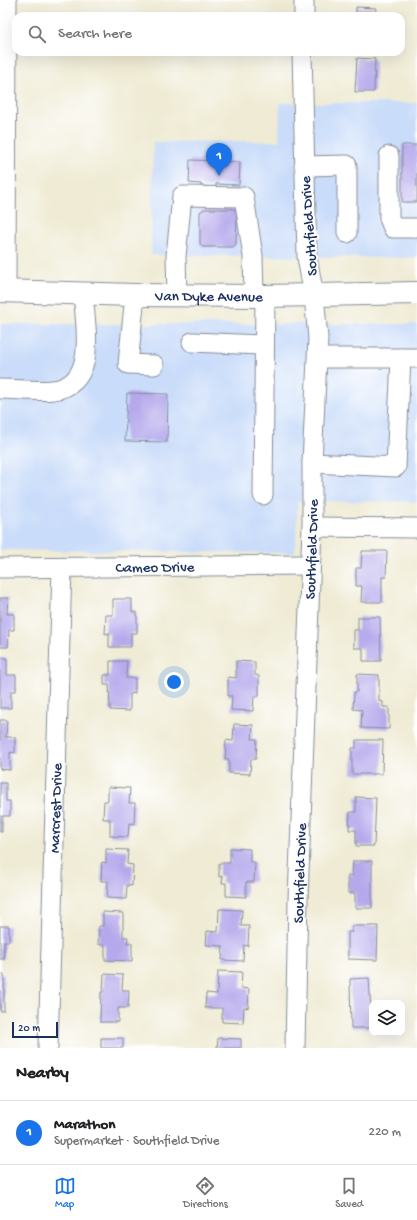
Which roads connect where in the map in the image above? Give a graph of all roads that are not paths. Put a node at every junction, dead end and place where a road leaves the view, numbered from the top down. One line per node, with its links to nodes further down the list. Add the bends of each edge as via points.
1 (7, 0): 9 (street)
2 (304, 0): 3 (street)
3 (304, 12)
4 (302, 56): 6 (street, Southfield Drive)
5 (389, 156): 7 (street, via 389,218 393,228)
6 (304, 166): 8 (street, via 347,166); 15 (street, Southfield Drive, via 307,257)
7 (417, 228)
8 (347, 233)
9 (3, 291): 10 (main road, Van Dyke Avenue)
10 (83, 293): 12 (main road, Van Dyke Avenue); 21 (street, via 87,349 81,372 64,387 52,390)
11 (417, 293): 15 (main road, Van Dyke Avenue)
12 (135, 295): 13 (main road, Van Dyke Avenue); 20 (street, via 128,364)
13 (176, 295): 14 (main road, Van Dyke Avenue); 14 (street, via 176,256 182,196 244,197)
14 (259, 296): 15 (main road, Van Dyke Avenue); 17 (street)
15 (314, 296): 18 (street, Southfield Drive)
16 (192, 342): 17 (street)
17 (263, 345): 23 (street)
18 (318, 358): 19 (street); 22 (street, Southfield Drive)
19 (409, 358): 22 (street, via 396,467)
20 (154, 365)
21 (0, 389)
22 (312, 463): 24 (street, Southfield Drive)
23 (263, 495)
24 (312, 527): 25 (street); 26 (street, Southfield Drive)
25 (417, 528)
26 (310, 565): 28 (street, Cameo Drive); 30 (street, Southfield Drive)
27 (0, 568): 28 (street, Cameo Drive)
28 (62, 568): 29 (street, Marcrest Drive)
29 (48, 1048)
30 (295, 1048)

